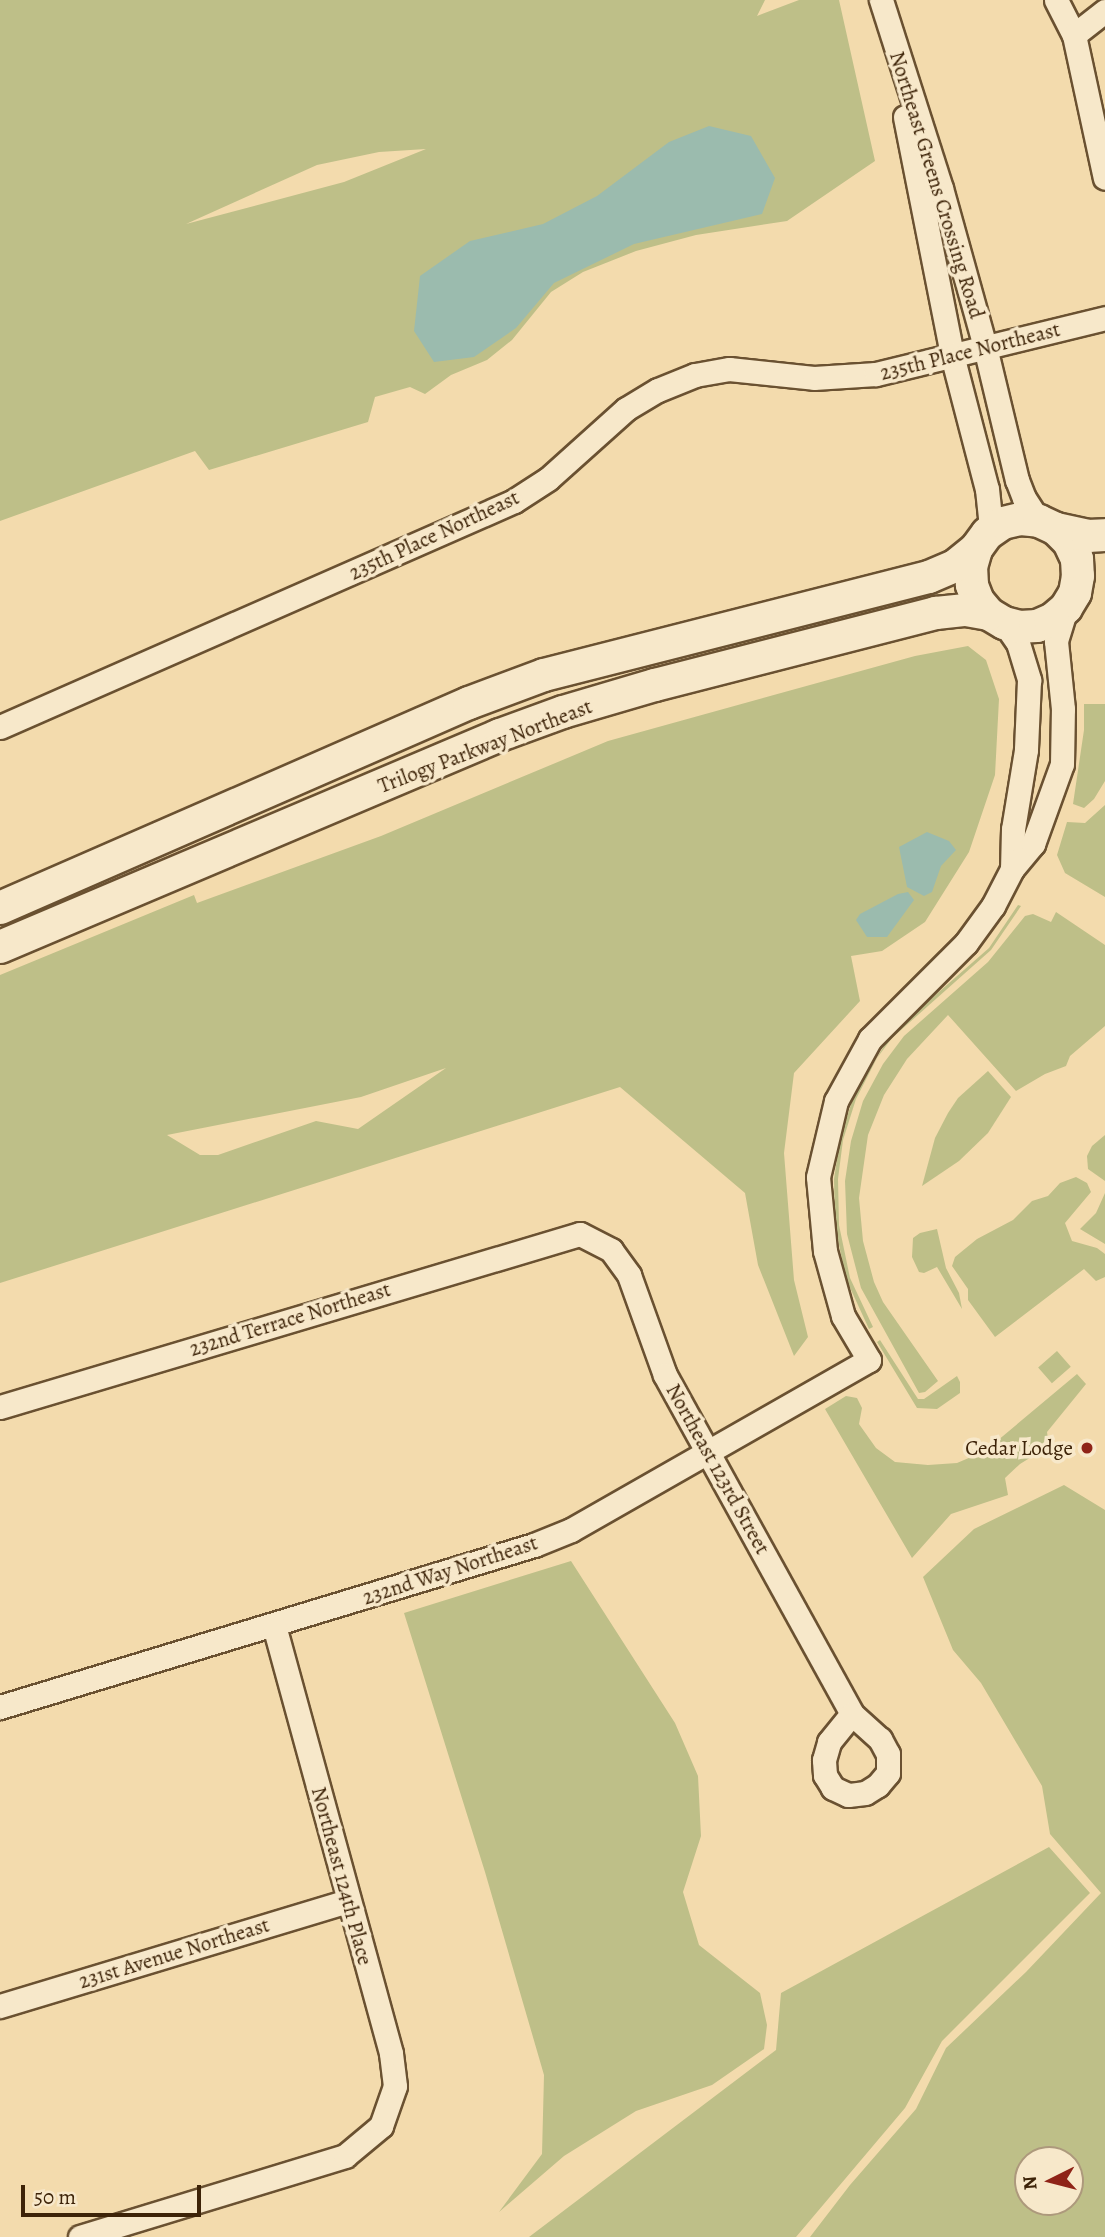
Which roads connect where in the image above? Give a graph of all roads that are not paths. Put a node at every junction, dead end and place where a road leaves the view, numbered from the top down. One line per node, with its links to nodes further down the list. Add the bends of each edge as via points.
1 (1056, 0): 4 (street)
2 (882, 4): 7 (street, Northeast Greens Crossing Road); 8 (street, Northeast Greens Crossing Road)
3 (1105, 11): 4 (street)
4 (1074, 35): 5 (street)
5 (1105, 178)
6 (1105, 318): 7 (street, 235th Place Northeast)
7 (985, 347): 8 (street, 235th Place Northeast); 9 (street, Northeast Greens Crossing Road, via 1017,480 1024,498)
8 (952, 355): 11 (street, Northeast Greens Crossing Road, via 987,489 990,520); 15 (street, 235th Place Northeast, via 876,374 835,378 729,369 695,374 626,410 548,478 514,501)
9 (1048, 525): 10 (street, via 1088,536); 11 (street, via 1021,519 1003,523); 13 (street, via 1069,542 1077,559 1078,576)
10 (1105, 535)
11 (982, 541): 14 (street, via 971,567 972,585 978,601); 17 (street, Trilogy Parkway Northeast, via 955,566 929,577 544,675 469,703)
12 (1105, 573): 13 (street)
13 (1070, 601): 14 (street, via 1053,619 1037,625 1020,627); 16 (street, via 1056,641 1063,709 1062,764 1033,844)
14 (996, 618): 16 (street, via 1018,643 1030,680); 18 (street, Trilogy Parkway Northeast, via 966,610 936,613 563,712)
15 (0, 727)
16 (1012, 869): 21 (street, 232nd Way Northeast, via 966,943 870,1039 836,1101 818,1177 825,1251 844,1316 869,1360)
17 (0, 908)
18 (0, 947)
19 (580, 1234): 20 (street, 232nd Terrace Northeast); 21 (street, Northeast 123rd Street, via 611,1250 629,1275 665,1375)
20 (0, 1407)
21 (707, 1450): 22 (street, 232nd Way Northeast, via 571,1530); 24 (street, Northeast 123rd Street)
22 (274, 1626): 23 (street, 232nd Way Northeast); 25 (street, Northeast 124th Place)
23 (0, 1707)
24 (852, 1714)
25 (348, 1901): 26 (street, 231st Avenue Northeast); 27 (street, Northeast 124th Place, via 391,2053 395,2086 381,2126 345,2156)
26 (0, 2006)
27 (80, 2237)

